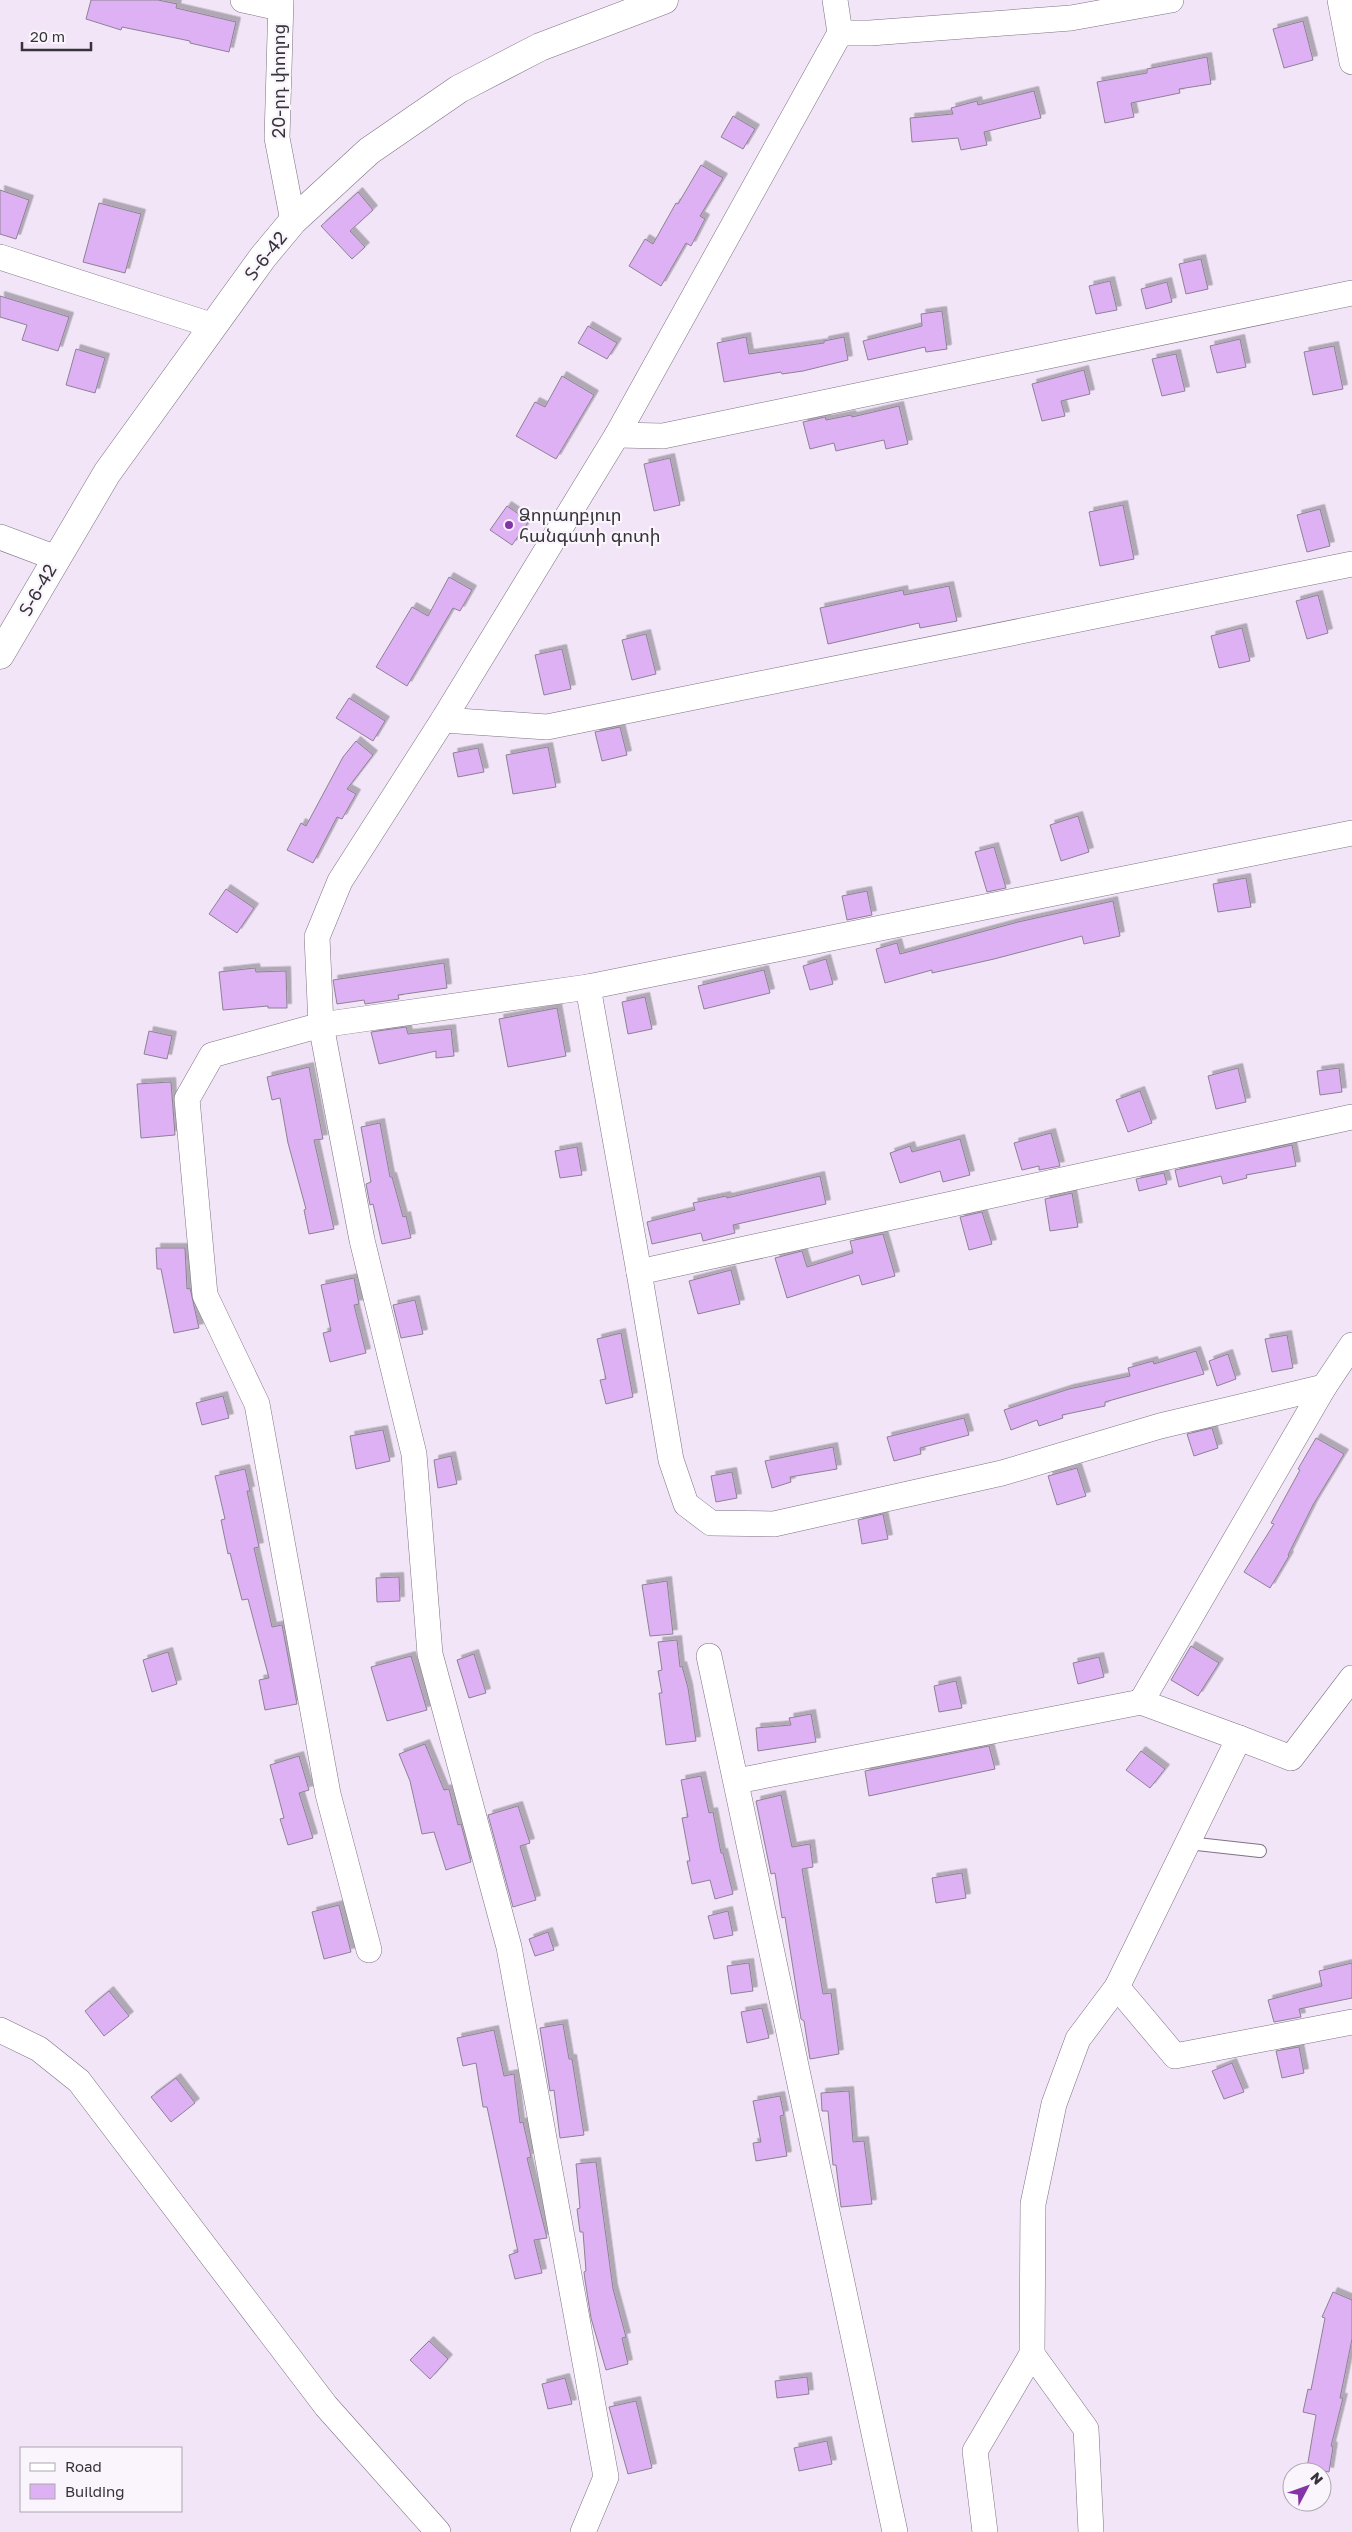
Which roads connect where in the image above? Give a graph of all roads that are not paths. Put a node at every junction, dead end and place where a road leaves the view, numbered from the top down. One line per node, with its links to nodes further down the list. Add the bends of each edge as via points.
1 (243, 0): 6 (street)
2 (664, 0): 9 (main road, Տ-6-42 / Տ-6-42, via 540,46 459,89 370,151)
3 (835, 0): 7 (street)
4 (1171, 0): 7 (street, via 1071,18)
5 (1340, 0): 8 (street)
6 (280, 4): 9 (street, 20-րդ փողոց, via 277,138)
7 (840, 33): 13 (street)
8 (1352, 62)
9 (293, 221): 12 (main road, Տ-6-42 / Տ-6-42, via 262,257)
10 (0, 257): 12 (street)
11 (1352, 293): 13 (street, via 663,436)
12 (214, 326): 15 (main road, Տ-6-42 / Տ-6-42, via 107,473)
13 (617, 436): 18 (street)
14 (0, 538): 15 (street)
15 (56, 558): 17 (main road, Տ-6-42 / Տ-6-42)
16 (1352, 564): 18 (street, via 547,727)
17 (0, 655)
18 (443, 720): 21 (street, via 340,881 317,937)
19 (1352, 833): 20 (street)
20 (588, 987): 21 (street); 23 (street)
21 (321, 1025): 33 (street, via 212,1055 187,1099 205,1295 257,1404 328,1794); 39 (street, via 362,1240 414,1454 430,1654 509,1947 606,2477)
22 (1352, 1117): 23 (street)
23 (639, 1272): 25 (street, via 671,1460 686,1504 711,1523 774,1524 1002,1473 1160,1426)
24 (1352, 1345): 25 (street)
25 (1324, 1387): 28 (street)
26 (709, 1656): 30 (street)
27 (1352, 1678): 29 (street, via 1291,1758)
28 (1141, 1702): 29 (street); 30 (street)
29 (1239, 1738): 31 (street)
30 (737, 1781): 40 (street)
31 (1188, 1843): 32 (lane); 34 (street)
32 (1260, 1851)
33 (369, 1950)
34 (1117, 1987): 35 (street, via 1175,2056); 37 (street, via 1078,2039 1054,2104 1033,2204)
35 (1352, 2022)
36 (0, 2030): 38 (street, via 39,2049 79,2081 326,2406)
37 (1032, 2354): 41 (street, via 975,2451); 42 (street, via 1086,2429)
38 (438, 2532)
39 (583, 2532)
40 (895, 2532)
41 (985, 2532)
42 (1091, 2532)

